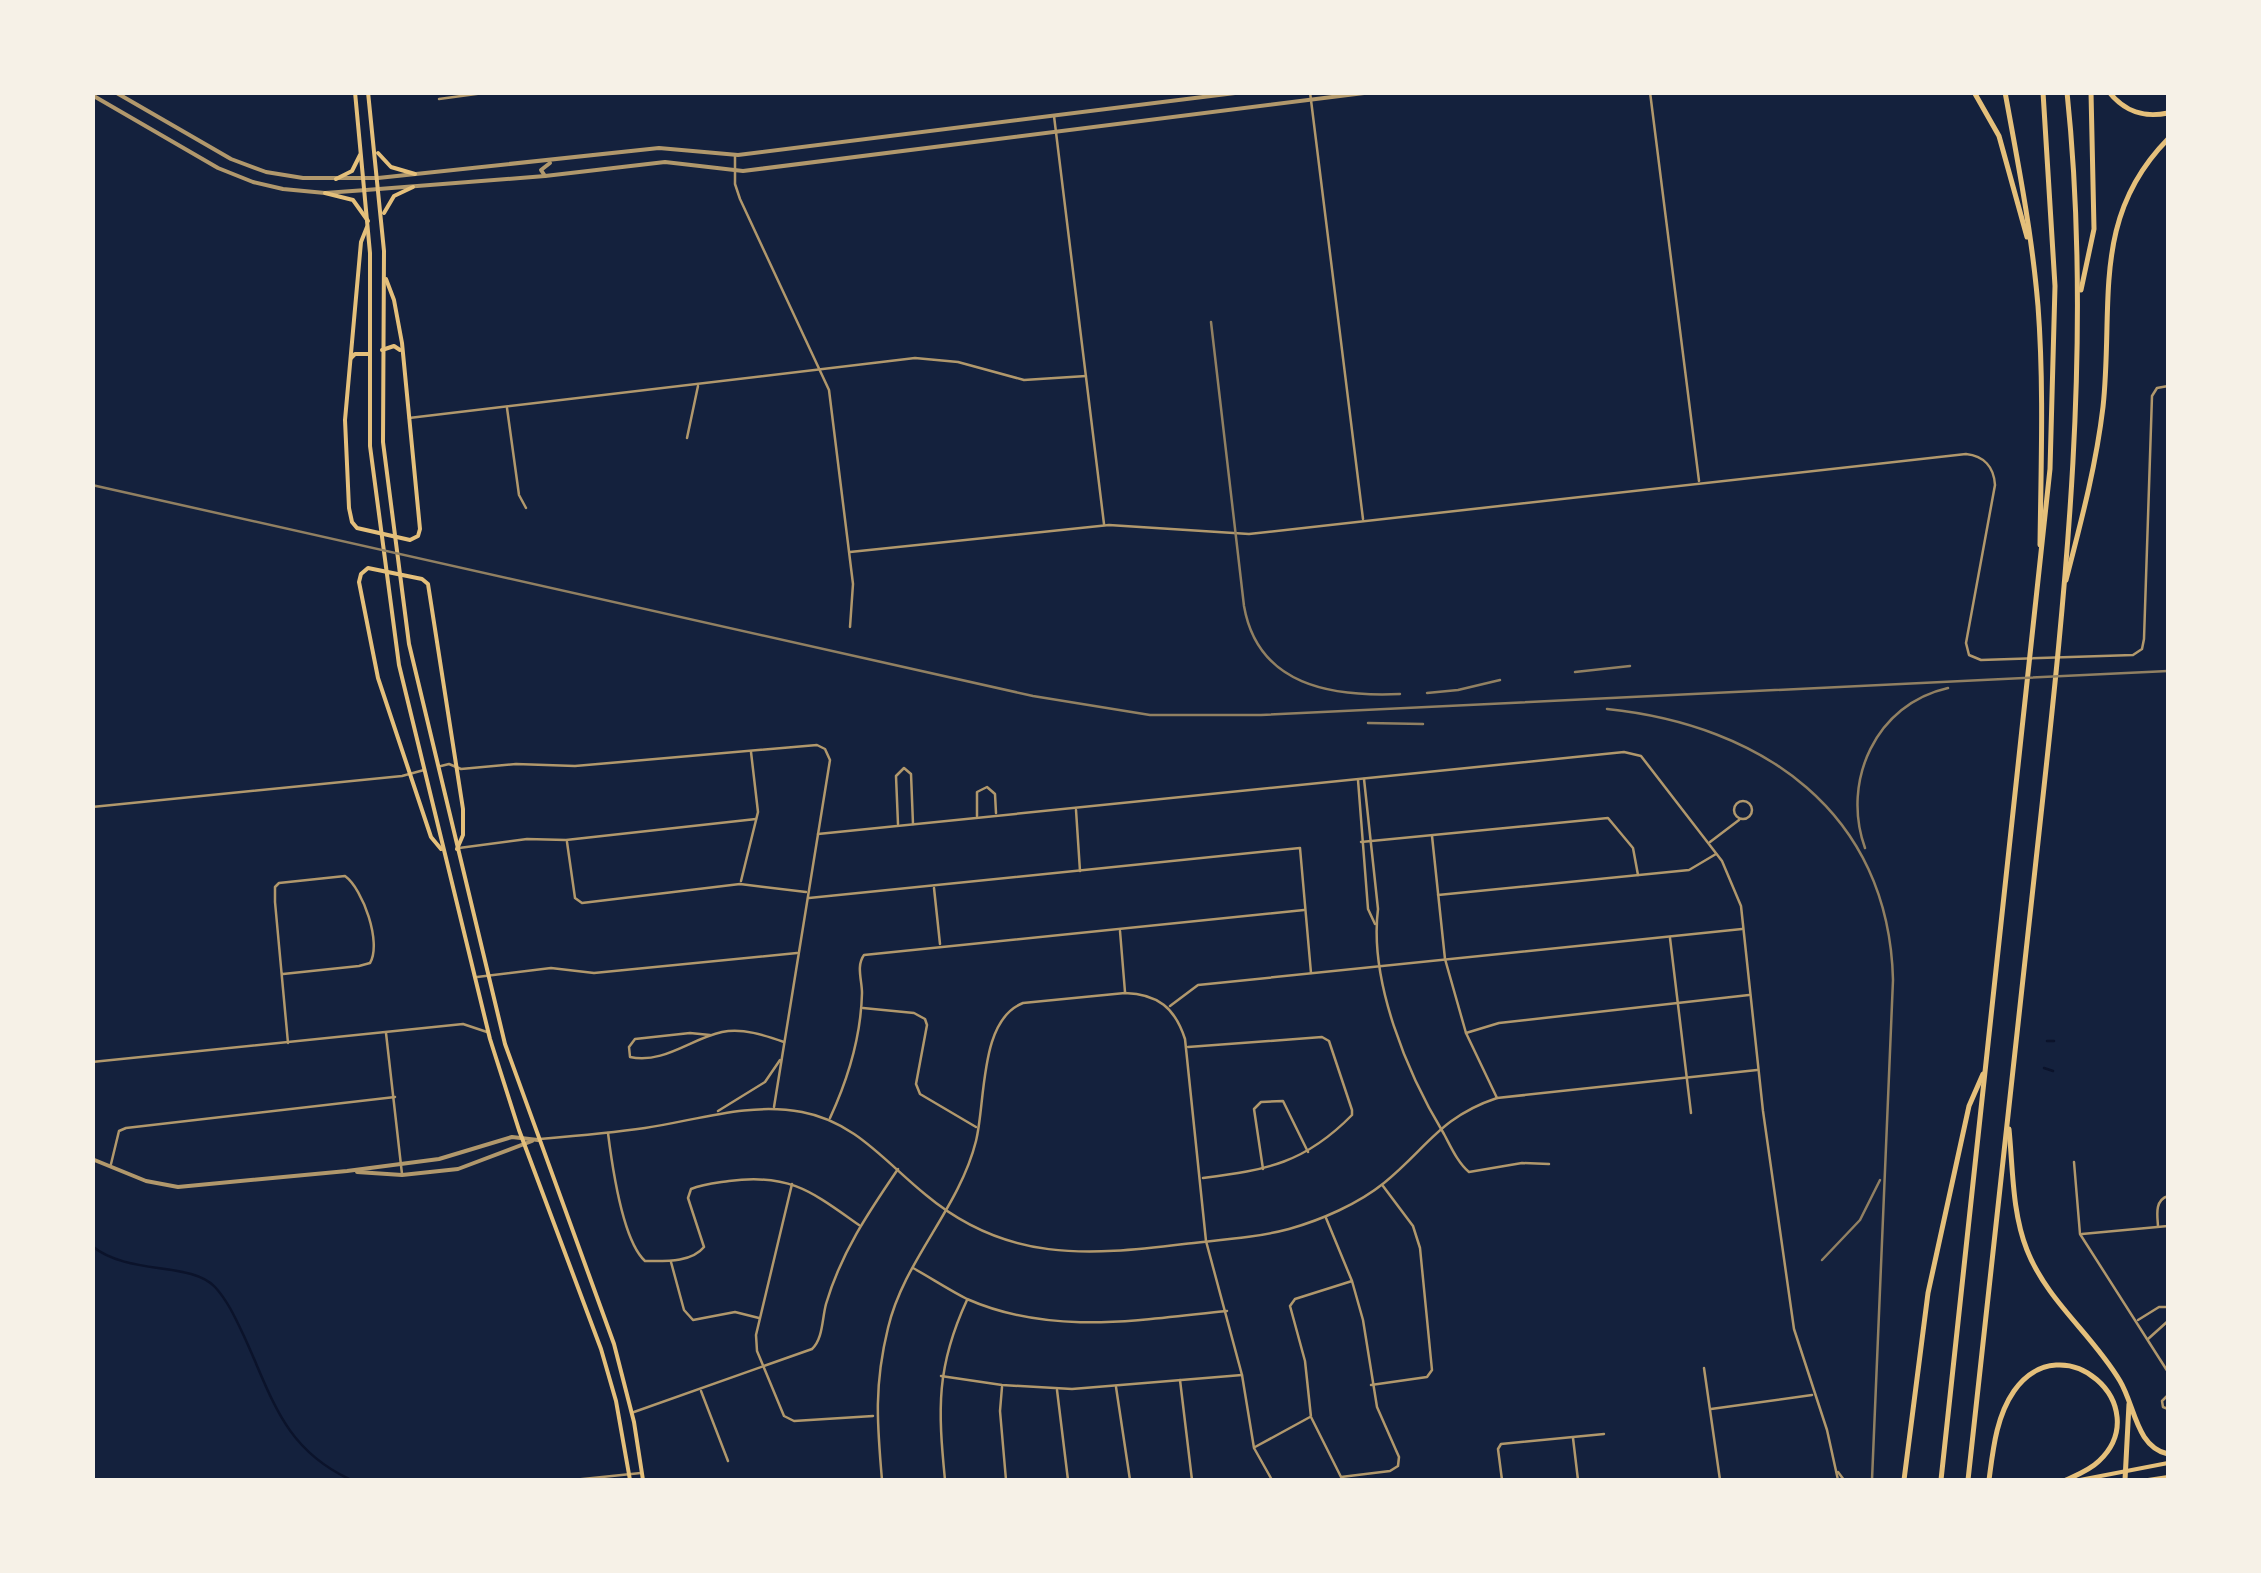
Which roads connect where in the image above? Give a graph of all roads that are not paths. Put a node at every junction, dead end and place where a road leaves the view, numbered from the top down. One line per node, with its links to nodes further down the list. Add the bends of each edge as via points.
1 (115, 92): 31 (street, via 238,162 283,176)
2 (355, 92): 23 (main road)
3 (368, 92): 22 (main road)
4 (491, 92): 16 (street)
5 (1243, 92): 19 (street)
6 (1310, 92): 17 (street)
7 (1372, 92): 17 (street)
8 (1650, 92): 52 (street)
9 (1974, 92): 38 (main road, via 1999,136)
10 (2005, 92): 38 (main road)
11 (2043, 92): 57 (main road, via 2056,346)
12 (2068, 92): 40 (main road)
13 (2091, 92): 40 (main road, via 2094,229)
14 (2109, 92): 18 (main road, via 2136,112)
15 (92, 94): 35 (street, via 236,176 274,188)
16 (438, 99)
17 (1311, 100): 20 (street); 54 (street)
18 (2168, 113)
19 (1054, 116): 20 (street); 24 (street)
20 (1055, 132): 26 (street); 46 (street)
21 (2168, 139): 58 (main road, via 2135,178 2115,228 2098,445)
22 (375, 148): 27 (main road, via 391,167); 30 (main road)
23 (362, 150): 29 (main road); 31 (main road, via 352,171)
24 (735, 155): 25 (street, via 659,148); 26 (street)
25 (554, 160): 27 (street); 28 (street, via 542,169)
26 (735, 171): 28 (street, via 664,162); 45 (street, via 740,199)
27 (416, 174): 30 (street)
28 (545, 176): 32 (street)
29 (365, 178): 30 (street); 31 (street); 34 (main road)
30 (378, 178): 33 (main road)
31 (336, 180)
32 (413, 187): 33 (street); 36 (main road, via 394,196)
33 (379, 189): 34 (street); 36 (main road)
34 (366, 190): 35 (street); 37 (main road)
35 (325, 192): 37 (main road, via 353,200)
36 (382, 218): 39 (main road)
37 (368, 222): 43 (main road); 44 (main road)
38 (2033, 259): 57 (main road, via 2041,365)
39 (384, 275): 41 (main road); 42 (main road, via 396,307)
40 (2079, 303): 58 (main road)
41 (382, 350): 42 (main road); 61 (main road, via 383,442 401,594)
42 (400, 350): 50 (main road)
43 (369, 354): 44 (main road); 63 (main road, via 371,462 390,616)
44 (350, 358): 50 (main road, via 345,420 354,525 404,540 416,539 420,531)
45 (820, 370): 46 (street, via 922,358 1027,380); 47 (street); 56 (street, via 830,394)
46 (1086, 376): 55 (street)
47 (698, 384): 49 (street); 51 (street)
48 (2168, 386): 52 (street, via 2152,393 2144,639 2132,655 1969,655 1996,485 1990,467 1975,455)
49 (507, 406): 50 (street); 53 (street)
50 (408, 418)
51 (687, 438)
52 (1699, 482): 54 (street)
53 (526, 508)
54 (1363, 521): 55 (street, via 1241,534)
55 (1104, 526): 56 (street)
56 (850, 552): 59 (street)
57 (2040, 573): 116 (main road)
58 (2062, 594): 124 (main road)
59 (850, 627)
60 (751, 750): 62 (street, via 574,766); 70 (street); 74 (street, via 825,748 830,760)
61 (438, 767): 62 (street); 80 (main road)
62 (456, 767): 64 (main road, via 428,584 366,569 359,577 364,616); 80 (main road, via 464,818)
63 (424, 770): 64 (street); 81 (main road)
64 (409, 774): 66 (street); 81 (main road, via 431,838)
65 (1361, 778): 67 (street); 77 (street); 78 (street); 79 (street, via 1637,754)
66 (92, 807)
67 (1076, 808): 68 (street); 83 (street)
68 (996, 816): 69 (street); 69 (street, via 996,794 987,787 977,792)
69 (977, 818): 72 (street)
70 (756, 819): 76 (street); 85 (street)
71 (1741, 819): 79 (street)
72 (912, 824): 73 (street); 73 (street, via 911,774 904,768 896,776)
73 (898, 826): 74 (street)
74 (818, 834): 88 (street)
75 (1432, 835): 77 (street); 84 (street, via 1608,818 1633,848); 87 (street)
76 (566, 840): 80 (street); 85 (street, via 575,898 582,903)
77 (1371, 841): 78 (street); 90 (street)
78 (1361, 842): 90 (street)
79 (1708, 843): 82 (street)
80 (457, 849): 100 (main road)
81 (444, 852): 101 (main road)
82 (1717, 854): 84 (street, via 1689,870); 91 (street, via 1736,888)
83 (1080, 870): 86 (street); 89 (street, via 1300,848)
84 (1638, 875): 87 (street)
85 (740, 884): 88 (street)
86 (934, 886): 88 (street); 94 (street)
87 (1438, 895): 96 (street)
88 (808, 896): 95 (street)
89 (1305, 910): 92 (street); 98 (street)
90 (1376, 927): 97 (street)
91 (1744, 928): 93 (street); 103 (street)
92 (1120, 929): 94 (street); 102 (street)
93 (1670, 936): 96 (street); 104 (street)
94 (940, 947): 106 (street, via 860,958)
95 (798, 952): 100 (street, via 594,973 551,968); 112 (street)
96 (1446, 959): 97 (street); 109 (street)
97 (1381, 966): 98 (street); 126 (street, via 1406,1064)
98 (1311, 973): 105 (street, via 1198,985)
99 (282, 974): 99 (street, via 370,963 374,937 357,885 345,876 275,887); 111 (street)
100 (488, 974): 101 (street); 130 (main road)
101 (475, 977): 108 (main road)
102 (1125, 993): 105 (street); 127 (street, via 1011,1007 992,1036)
103 (1750, 995): 104 (street); 117 (street)
104 (1678, 1004): 109 (street, via 1499,1023); 118 (street)
105 (1168, 1007): 113 (street)
106 (861, 1008): 125 (street, via 851,1064); 127 (street, via 925,1019 920,1094)
107 (386, 1032): 108 (street, via 463,1024); 111 (street); 119 (street)
108 (488, 1032): 129 (main road)
109 (1466, 1033): 120 (street)
110 (710, 1035): 110 (street, via 634,1039 630,1057 654,1057); 112 (street, via 741,1031)
111 (288, 1042): 115 (street)
112 (785, 1042): 114 (street)
113 (1186, 1047): 131 (street, via 1310,1036 1329,1042 1352,1115); 141 (street)
114 (783, 1054): 121 (street); 123 (street, via 765,1082)
115 (92, 1062)
116 (1986, 1066): 206 (main road, via 1969,1106 1928,1292); 207 (main road)
117 (1759, 1070): 118 (street); 173 (street, via 1794,1329)
118 (1687, 1078): 120 (street); 122 (street)
119 (395, 1097): 134 (street); 135 (street, via 126,1128 119,1131)
120 (1497, 1098): 126 (street)
121 (774, 1109): 123 (street); 125 (street)
122 (1691, 1113)
123 (712, 1114): 128 (street)
124 (2008, 1115): 175 (main road, via 2027,1251); 208 (main road)
125 (830, 1120): 137 (street)
126 (1440, 1128): 136 (street, via 1470,1172); 143 (street)
127 (979, 1129): 145 (street)
128 (608, 1132): 130 (street); 152 (street, via 614,1185 637,1250 645,1261)
129 (523, 1140): 130 (street); 134 (street); 140 (street, via 458,1169); 190 (main road, via 599,1342)
130 (538, 1140): 178 (main road)
131 (1308, 1152): 138 (street); 138 (street, via 1283,1101 1261,1102 1254,1109)
132 (92, 1159): 135 (street)
133 (2074, 1162): 150 (street)
134 (400, 1163): 139 (street); 140 (street)
135 (111, 1164): 139 (street, via 178,1187)
136 (1549, 1164)
137 (898, 1169): 145 (street); 147 (street)
138 (1263, 1171): 141 (street)
139 (347, 1172): 140 (street)
140 (402, 1175)
141 (1202, 1178): 151 (street)
142 (792, 1183): 147 (street); 152 (street, via 754,1178 691,1189 704,1247); 158 (street)
143 (1382, 1184): 146 (street); 169 (street, via 1413,1226 1420,1248 1432,1370 1426,1377)
144 (2168, 1196): 149 (street, via 2157,1207)
145 (947, 1210): 151 (street, via 1002,1239 1046,1251 1111,1253); 153 (street)
146 (1326, 1217): 151 (street); 154 (street)
147 (859, 1226): 162 (street, via 835,1274 818,1343)
148 (2168, 1226): 149 (street)
149 (2158, 1227): 150 (street)
150 (2080, 1234): 159 (street)
151 (1206, 1242): 157 (street)
152 (670, 1261): 158 (street, via 693,1320 736,1312)
153 (912, 1268): 155 (street); 179 (street, via 889,1323)
154 (1352, 1281): 169 (street); 180 (street, via 1290,1306 1306,1361)
155 (967, 1298): 157 (street, via 1077,1324); 166 (street)
156 (2168, 1307): 159 (street)
157 (1227, 1311): 165 (street)
158 (759, 1318): 162 (street)
159 (2136, 1321): 161 (street)
160 (2168, 1321): 161 (street)
161 (2148, 1339): 164 (street)
162 (763, 1366): 172 (street); 179 (street, via 784,1416 794,1422)
163 (1704, 1368): 176 (street)
164 (2168, 1372)
165 (1242, 1374): 167 (street); 183 (street)
166 (941, 1376): 170 (street); 195 (street)
167 (1180, 1379): 168 (street); 199 (street)
168 (1116, 1385): 171 (street); 198 (street)
169 (1371, 1385): 180 (street, via 1399,1457 1390,1471 1341,1477)
170 (1002, 1386): 171 (street); 196 (street)
171 (1057, 1389): 197 (street)
172 (700, 1390): 178 (street); 185 (street)
173 (1815, 1394): 176 (street); 188 (street)
174 (2168, 1395): 177 (street, via 2162,1401)
175 (2129, 1399): 184 (main road, via 2145,1440); 187 (main road)
176 (1710, 1409): 203 (street)
177 (2168, 1409)
178 (632, 1413): 189 (main road)
179 (876, 1416): 194 (street)
180 (1311, 1416): 183 (street)
181 (1604, 1434): 182 (street)
182 (1573, 1437): 201 (street, via 1501,1444); 202 (street)
183 (1254, 1448): 200 (street)
184 (2168, 1454)
185 (728, 1460)
186 (2168, 1463): 187 (main road)
187 (2125, 1470): 211 (main road); 212 (main road)
188 (1837, 1471): 204 (street); 205 (street)
189 (642, 1473): 190 (street); 193 (main road)
190 (630, 1477): 192 (street)
191 (2168, 1477): 213 (main road)
192 (573, 1480)
193 (644, 1480)
194 (882, 1480)
195 (944, 1480)
196 (1006, 1480)
197 (1068, 1480)
198 (1130, 1480)
199 (1192, 1480)
200 (1272, 1480)
201 (1502, 1480)
202 (1578, 1480)
203 (1720, 1480)
204 (1838, 1480)
205 (1844, 1480)
206 (1904, 1480)
207 (1941, 1480)
208 (1968, 1480)
209 (1989, 1480): 210 (main road, via 2010,1397 2035,1372 2059,1365 2098,1378 2117,1418 2103,1457)
210 (2066, 1480)
211 (2080, 1480)
212 (2125, 1480)
213 (2148, 1480)

